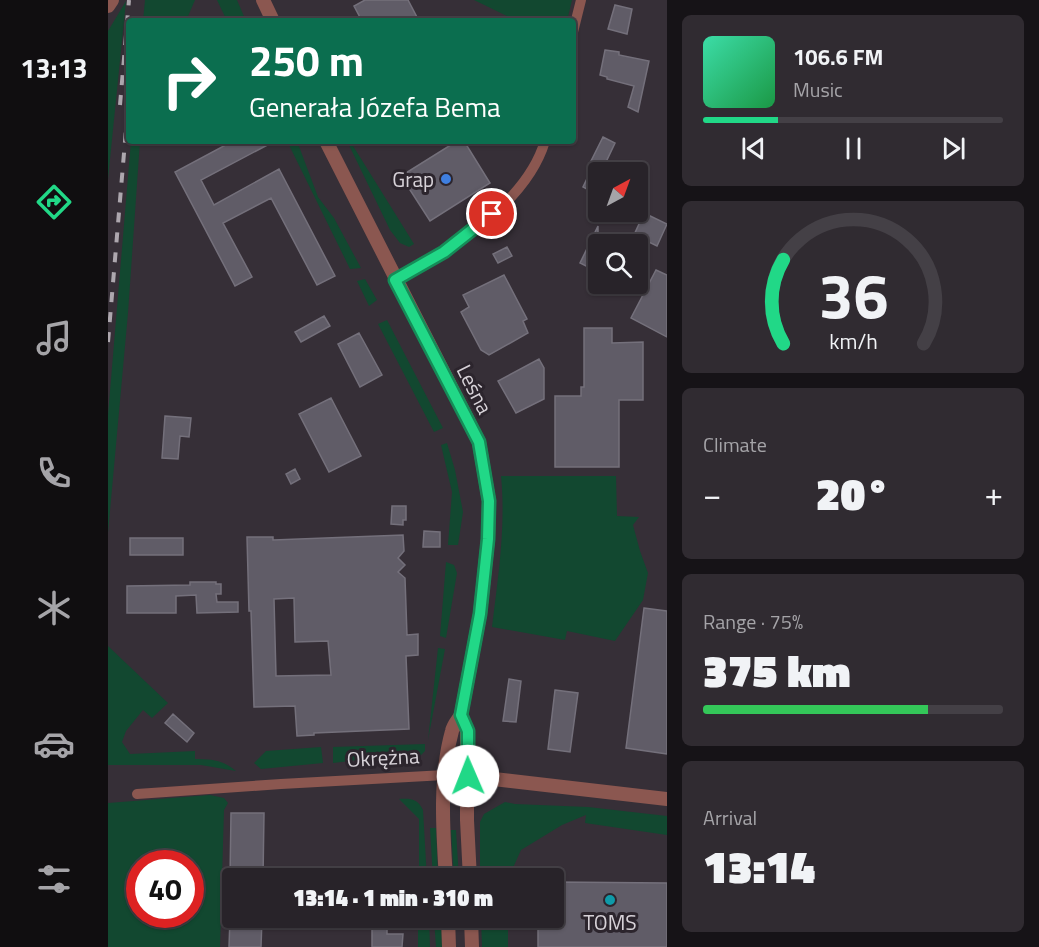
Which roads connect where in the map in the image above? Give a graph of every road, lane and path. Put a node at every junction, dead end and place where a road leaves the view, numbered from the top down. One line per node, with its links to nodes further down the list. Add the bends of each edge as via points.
1 (112, 0): 4 (street)
2 (264, 0): 5 (street)
3 (581, 0): 6 (street)
4 (108, 6)
5 (272, 18)
6 (576, 20)
7 (327, 144): 9 (street, Leśna)
8 (544, 144): 9 (street, via 530,171 498,209 444,252)
9 (395, 280): 10 (street, Leśna, via 479,442 489,501 480,614)
10 (461, 715): 11 (street, Leśna, via 452,728); 12 (street, Leśna, via 468,731)
11 (445, 776): 12 (street, Okrężna); 13 (street, Okrężna); 15 (street, Leśna)
12 (468, 776): 14 (street, Okrężna); 16 (street, Leśna)
13 (137, 794)
14 (667, 799)
15 (445, 868)
16 (469, 868)
17 (448, 928): 19 (street)
18 (471, 928): 20 (street)
19 (449, 947)
20 (472, 947)

